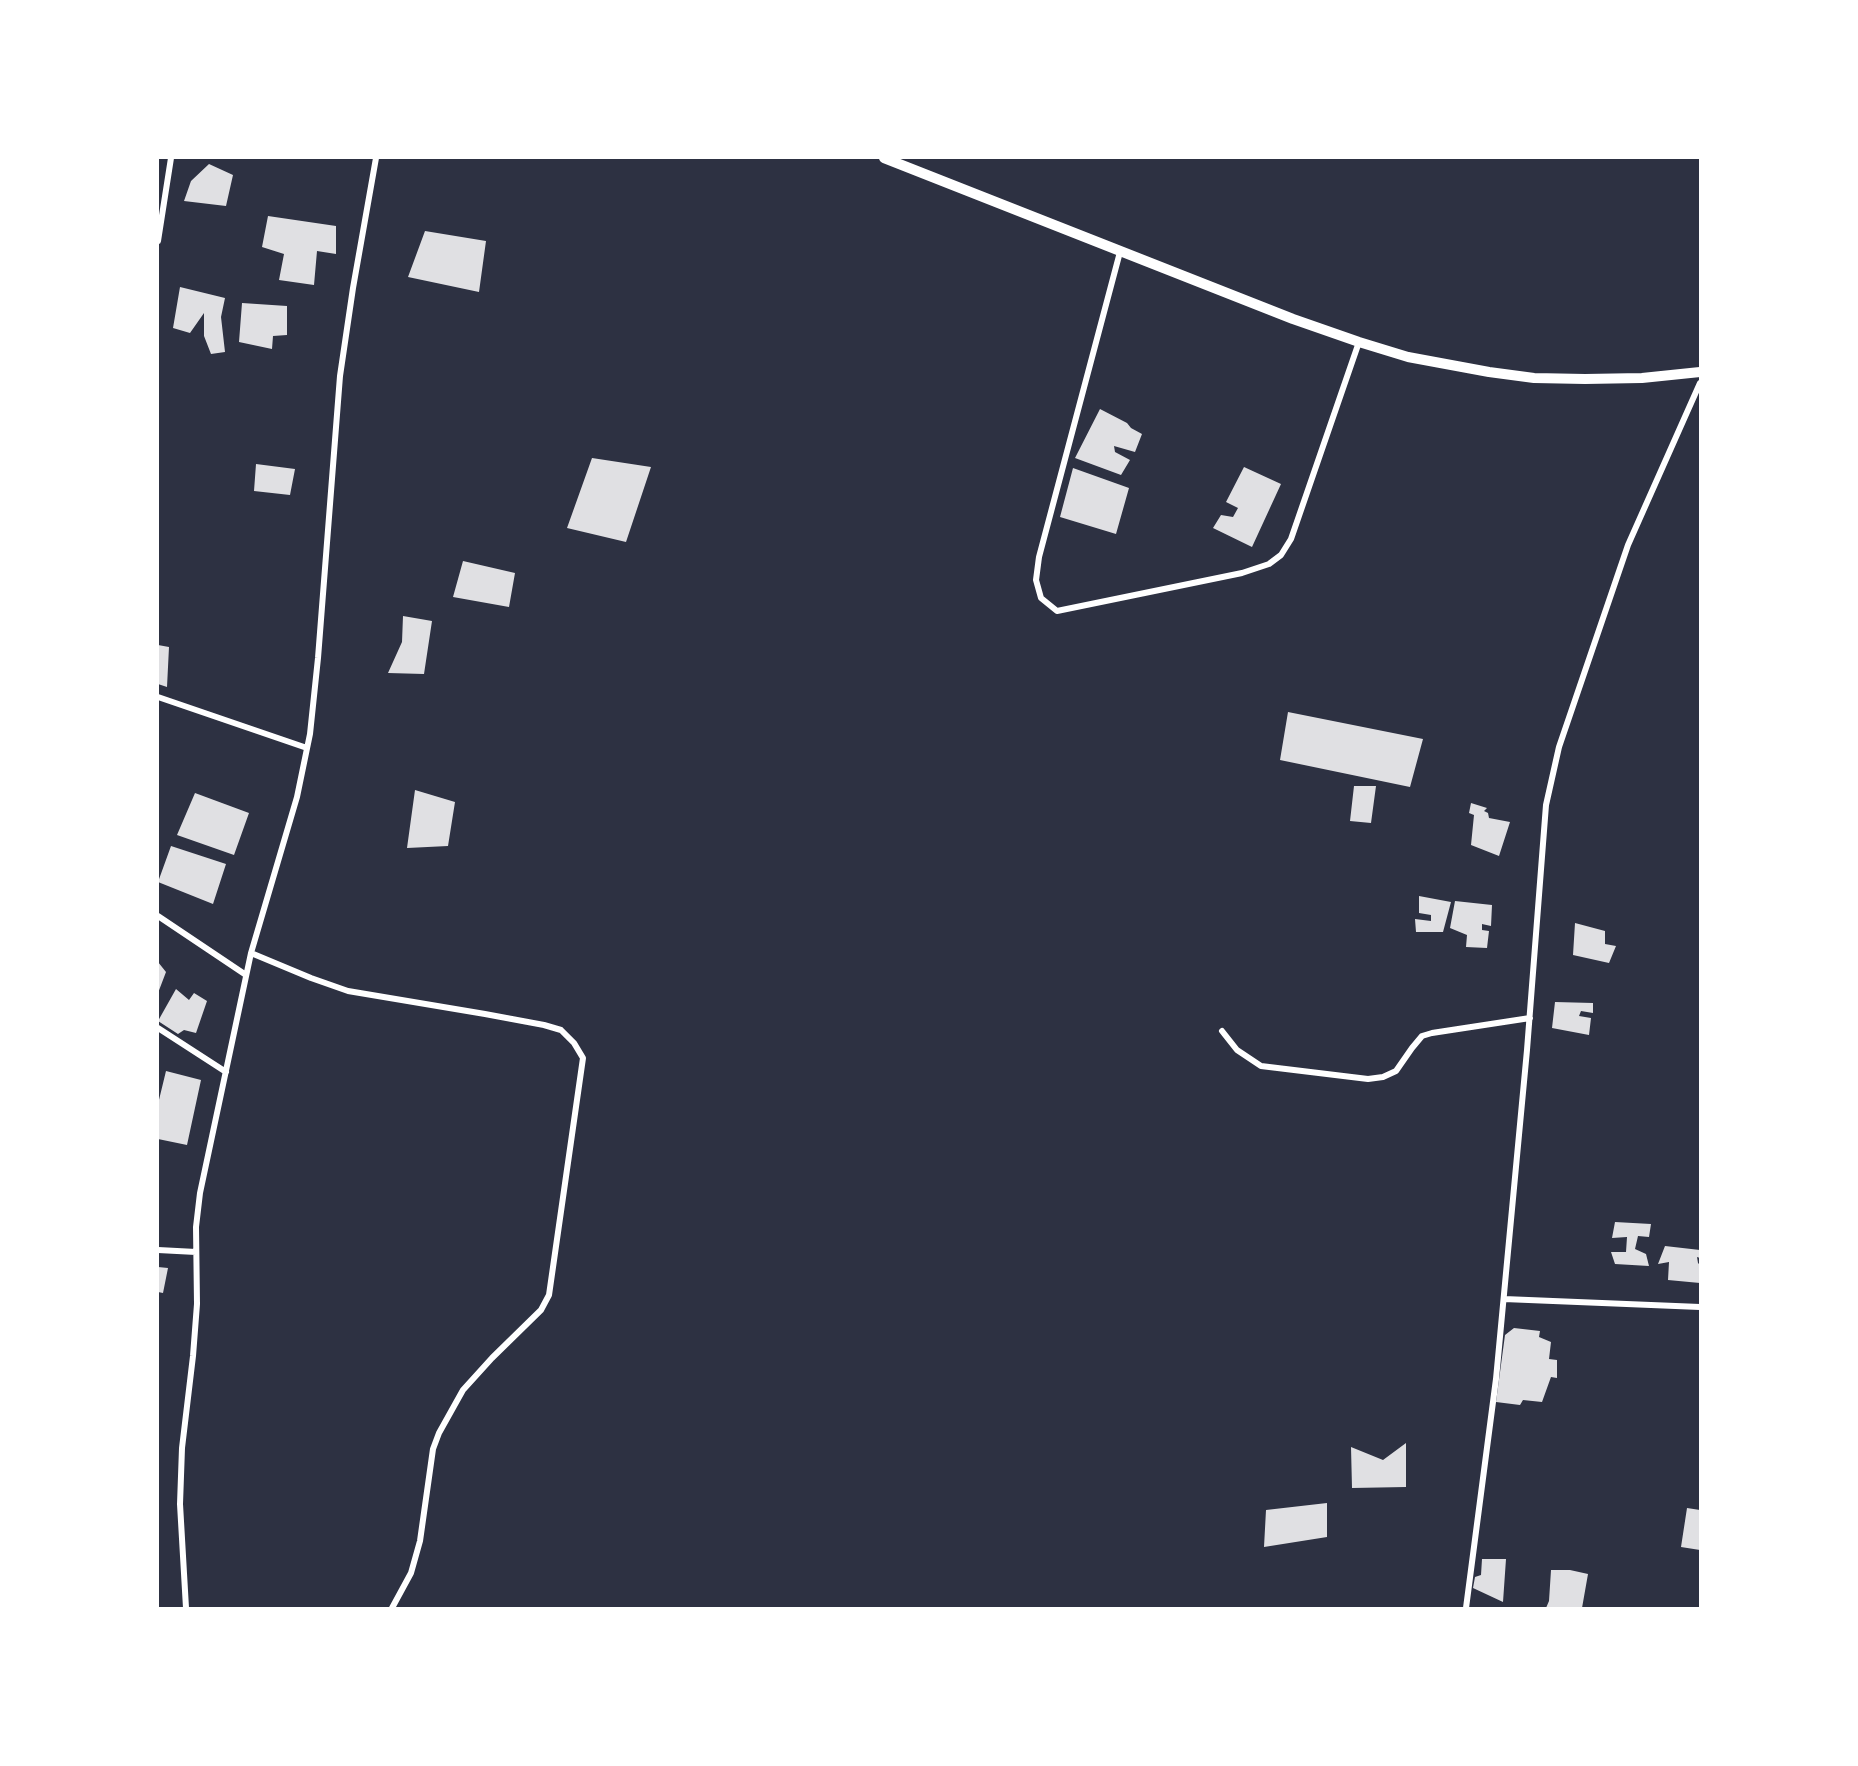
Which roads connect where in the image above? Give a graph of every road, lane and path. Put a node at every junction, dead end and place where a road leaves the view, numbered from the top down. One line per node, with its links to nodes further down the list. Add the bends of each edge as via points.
1 (171, 158): 4 (street)
2 (376, 158): 10 (street, via 340,376 318,658)
3 (884, 158): 5 (street)
4 (158, 241)
5 (1120, 252): 6 (street); 6 (street, via 1040,557 1036,580 1041,598 1057,610 1242,573 1269,564 1281,555 1291,539)
6 (1359, 342): 7 (street, via 1431,362 1534,378 1642,378)
7 (1701, 372)
8 (1701, 383): 14 (street, via 1628,545 1559,747 1546,805)
9 (158, 697): 10 (street)
10 (307, 748): 12 (street, via 297,796)
11 (158, 916): 13 (street)
12 (251, 952): 13 (street); 23 (street, via 348,991 561,1030 583,1058 549,1295 541,1310 463,1390 439,1433 420,1541 411,1574)
13 (246, 975): 17 (street)
14 (1530, 1018): 16 (street, via 1422,1036 1396,1071 1368,1079 1261,1066 1237,1050); 20 (street)
15 (158, 1028): 17 (street)
16 (1222, 1031)
17 (226, 1072): 19 (street, via 200,1193)
18 (158, 1250): 19 (street)
19 (196, 1252): 22 (street, via 197,1304 180,1504)
20 (1504, 1299): 21 (street); 24 (street)
21 (1701, 1307)
22 (186, 1608)
23 (392, 1608)
24 (1466, 1608)

